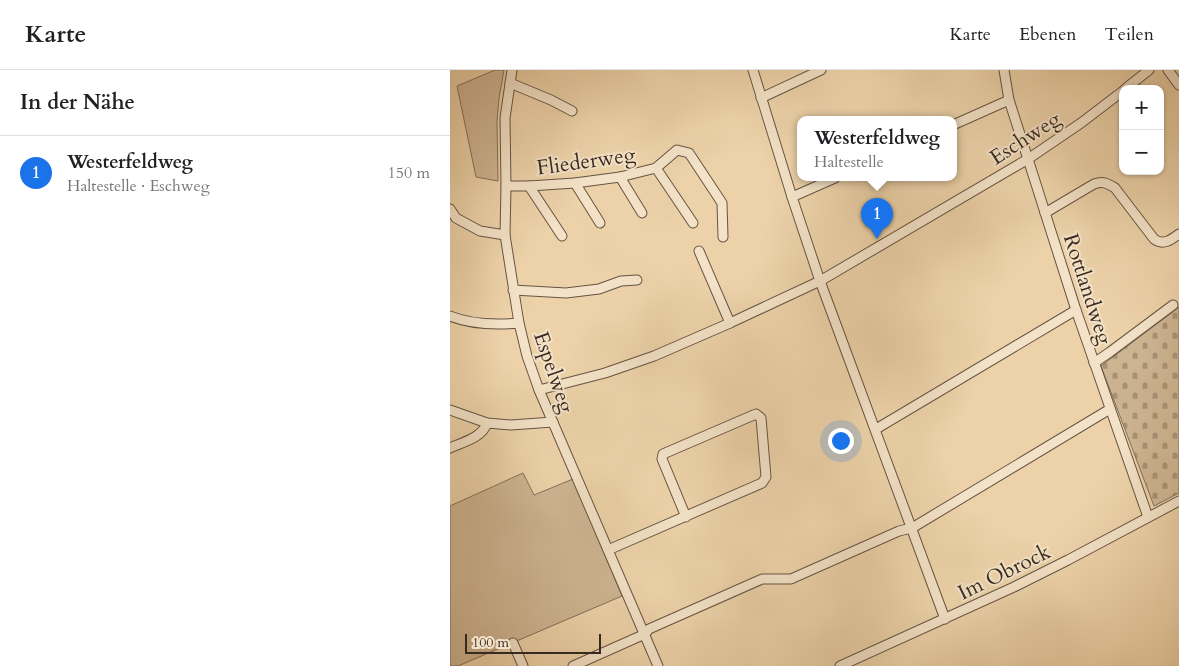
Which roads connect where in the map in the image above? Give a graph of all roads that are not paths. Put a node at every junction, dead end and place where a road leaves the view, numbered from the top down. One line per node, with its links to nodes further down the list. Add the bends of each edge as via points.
1 (512, 70): 7 (street, Espelweg)
2 (754, 70): 11 (street)
3 (821, 70): 11 (street)
4 (1004, 70): 12 (street, Rottlandweg)
5 (1150, 70): 8 (street, Eschweg)
6 (1168, 70): 9 (street)
7 (510, 83): 13 (street); 20 (street, Espelweg, via 505,118)
8 (1130, 85)
9 (1179, 85)
10 (1119, 94): 15 (street, Eschweg)
11 (761, 98): 22 (street)
12 (1009, 100): 14 (street); 15 (street, Rottlandweg)
13 (572, 111)
14 (957, 123)
15 (1028, 158): 25 (street, Rottlandweg); 34 (street, Eschweg)
16 (656, 168): 17 (street, Fliederweg); 27 (street); 31 (street, Fliederweg, via 677,150 689,154 722,203)
17 (620, 177): 19 (street, Fliederweg); 24 (street)
18 (828, 181): 22 (street)
19 (575, 184): 21 (street, Fliederweg); 26 (street)
20 (506, 186): 21 (street, Fliederweg); 29 (street, Espelweg)
21 (529, 186): 30 (street)
22 (792, 197): 34 (street)
23 (450, 209): 29 (street, via 456,218 480,231)
24 (642, 212)
25 (1045, 213): 28 (street, via 1101,182 1115,188 1158,242); 37 (street, Rottlandweg)
26 (600, 223)
27 (693, 223)
28 (1179, 234)
29 (505, 235): 35 (street, Espelweg)
30 (562, 236)
31 (723, 237)
32 (699, 251): 40 (street)
33 (638, 280): 35 (street, via 566,292)
34 (820, 281): 40 (street, Eschweg); 47 (street)
35 (513, 290): 39 (street, Espelweg)
36 (1173, 304): 41 (street)
37 (1076, 310): 41 (street, Rottlandweg); 47 (street)
38 (450, 316): 39 (street, via 478,323)
39 (519, 323): 42 (street, Espelweg)
40 (730, 323): 42 (street, Eschweg, via 654,356)
41 (1094, 362): 43 (street, Rottlandweg)
42 (539, 390): 45 (street, Espelweg)
43 (1110, 409): 51 (street, Rottlandweg); 52 (street)
44 (450, 410): 46 (street)
45 (553, 422): 46 (street); 53 (street, Espelweg)
46 (487, 423): 48 (street, via 481,434)
47 (876, 429): 52 (street)
48 (450, 448)
49 (1179, 501): 51 (street, Im Obrock)
50 (686, 517): 50 (street, via 762,484 766,477 761,418 756,414 663,454 662,459); 53 (street)
51 (1148, 517): 54 (street, Im Obrock)
52 (912, 528): 54 (street); 55 (street, via 791,579 762,579 649,629)
53 (608, 550): 55 (street, Espelweg)
54 (946, 619): 60 (street, Im Obrock)
55 (645, 634): 58 (street); 59 (street, Espelweg)
56 (513, 644): 57 (street)
57 (523, 666)
58 (573, 666)
59 (658, 666)
60 (840, 666)

